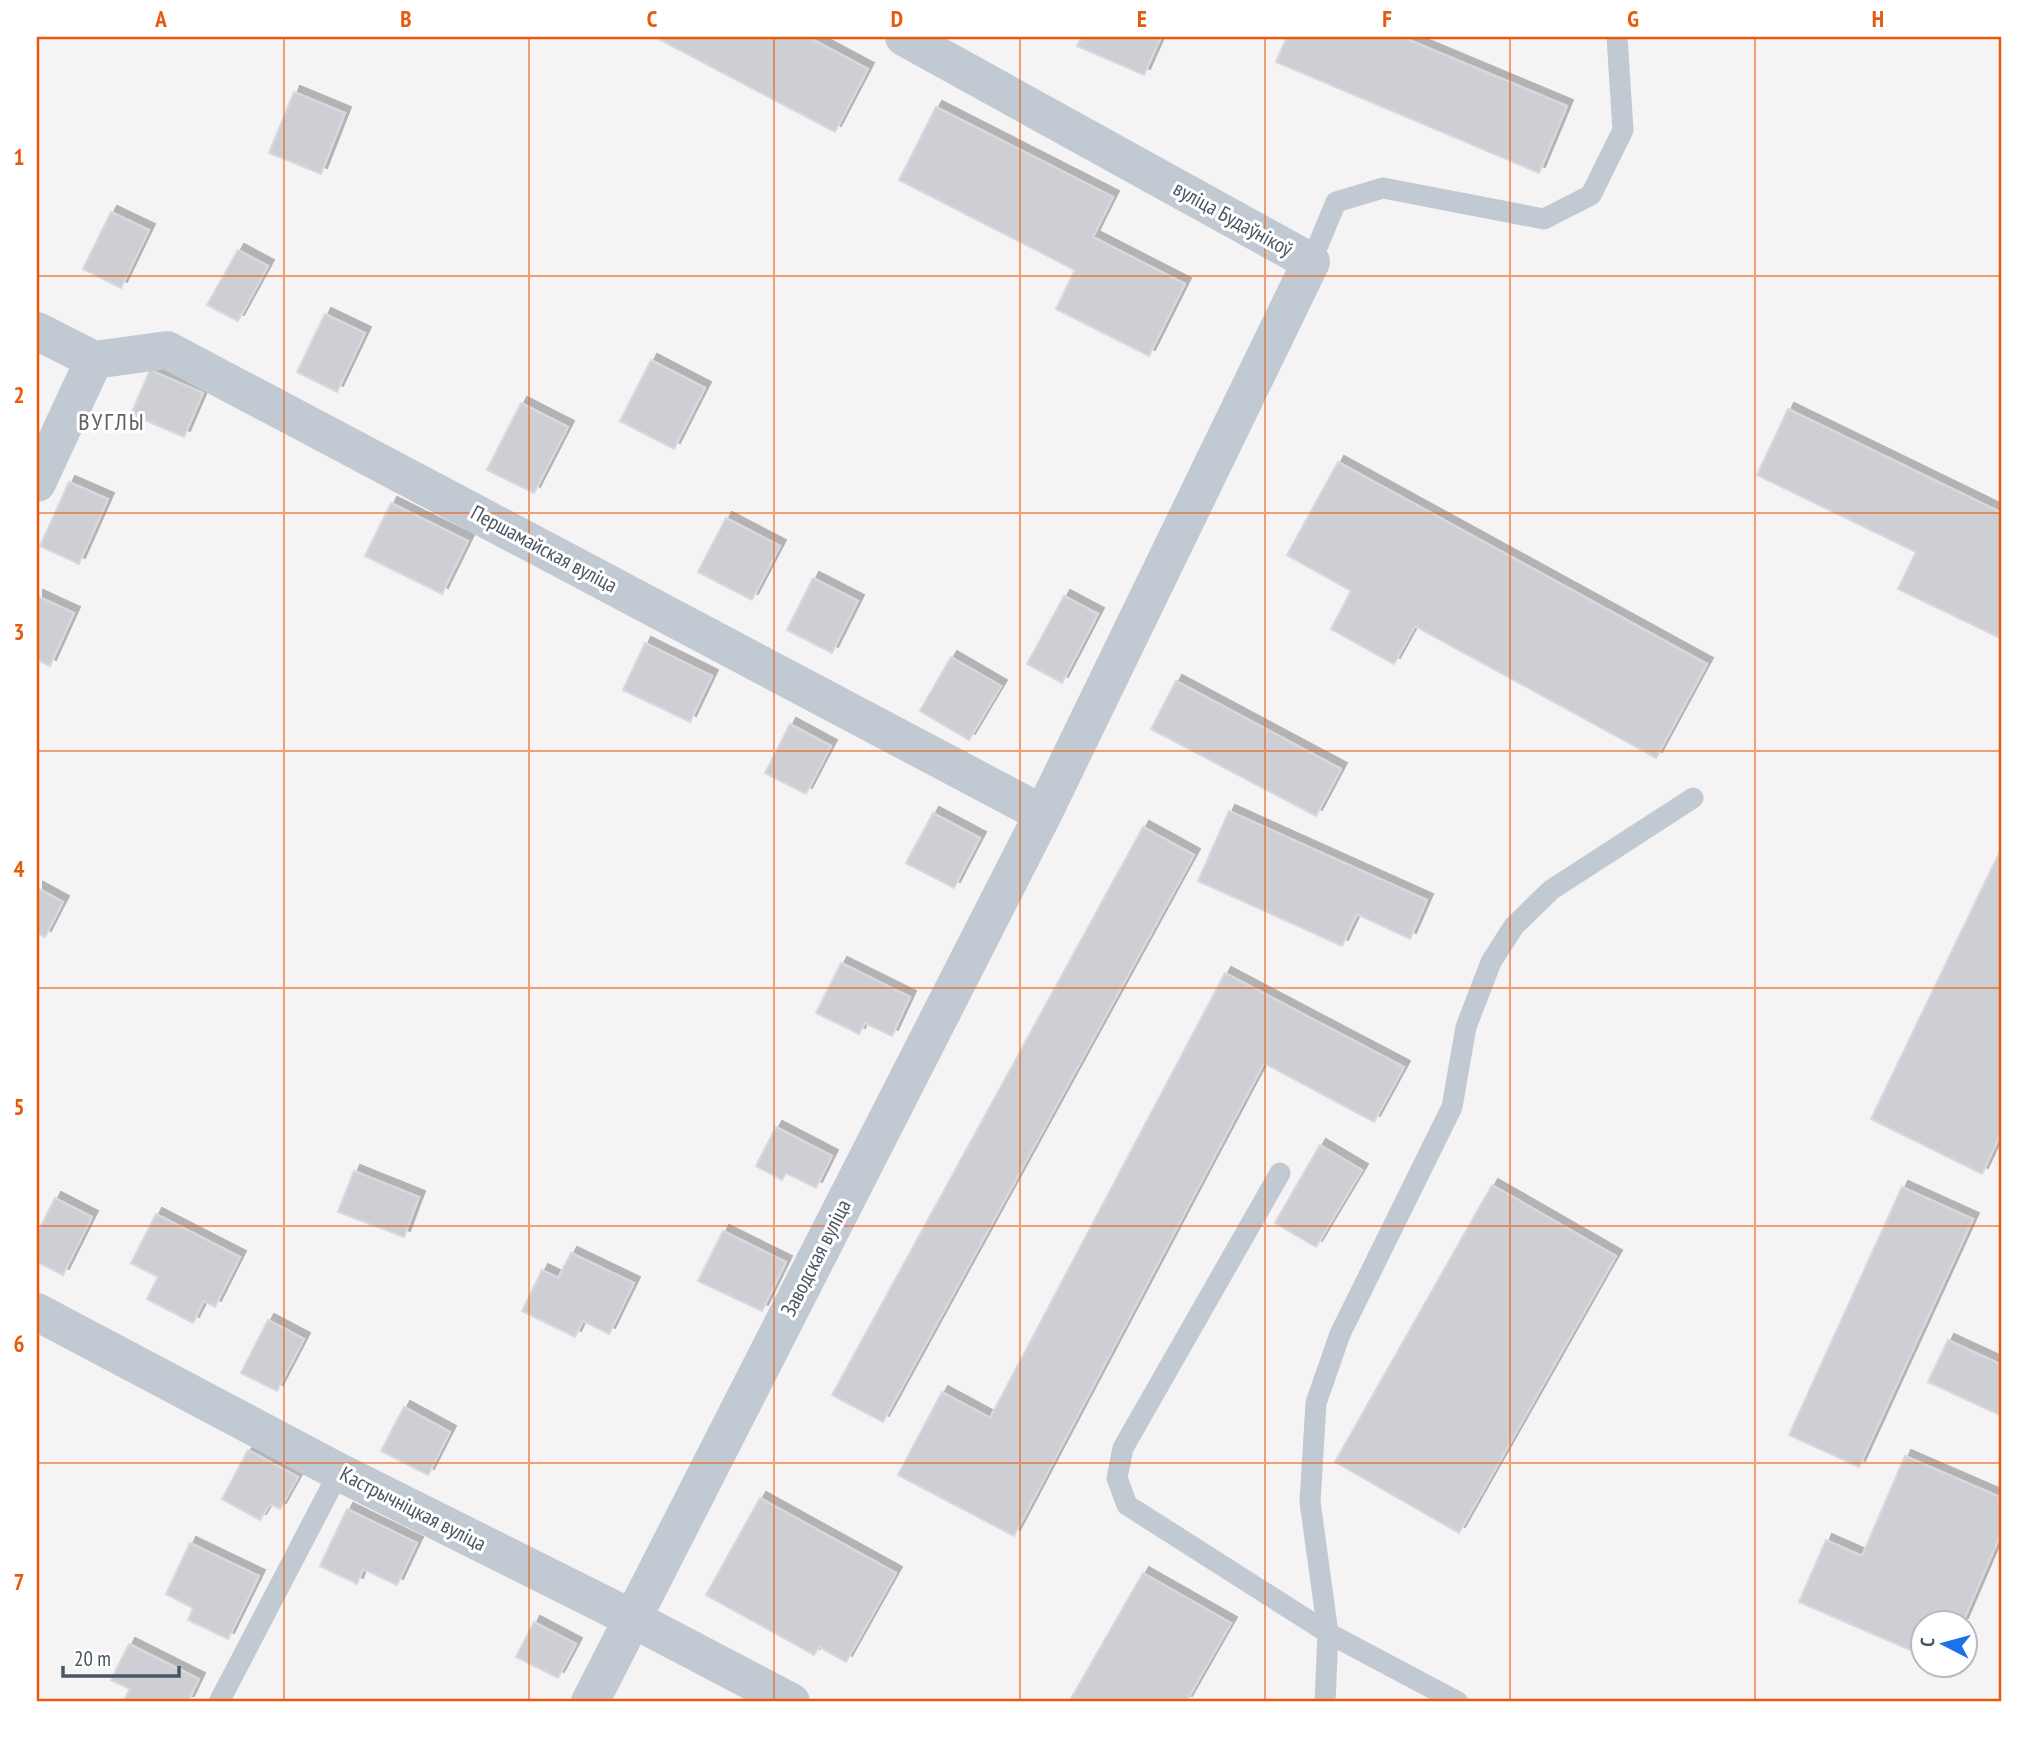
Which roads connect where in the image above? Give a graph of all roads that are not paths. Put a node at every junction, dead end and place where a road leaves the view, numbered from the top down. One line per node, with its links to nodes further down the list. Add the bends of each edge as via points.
1 (904, 37): 3 (street, вуліца Будаўнікоў)
2 (1617, 37): 3 (lane, вуліца Будаўнікоў, via 1623,130 1591,195 1544,219 1383,188 1336,202)
3 (1311, 262): 8 (street, Заводская вуліца)
4 (37, 331): 5 (street)
5 (94, 360): 6 (street); 8 (street, Першамайская вуліца, via 167,350)
6 (37, 483)
7 (1693, 798): 13 (lane, via 1551,890 1514,926 1492,962 1466,1027 1452,1107 1340,1334 1316,1404 1310,1502)
8 (1044, 814): 12 (street, Заводская вуліца)
9 (1280, 1173): 13 (lane, via 1123,1448 1116,1478 1127,1505)
10 (37, 1312): 11 (street, Кастрычніцкая вуліца)
11 (340, 1472): 12 (street, Кастрычніцкая вуліца); 14 (lane)
12 (631, 1618): 15 (street, Заводская вуліца); 16 (street, Кастрычніцкая вуліца)
13 (1328, 1633): 17 (lane); 18 (lane)
14 (219, 1702)
15 (590, 1702)
16 (790, 1702)
17 (1325, 1702)
18 (1458, 1702)

